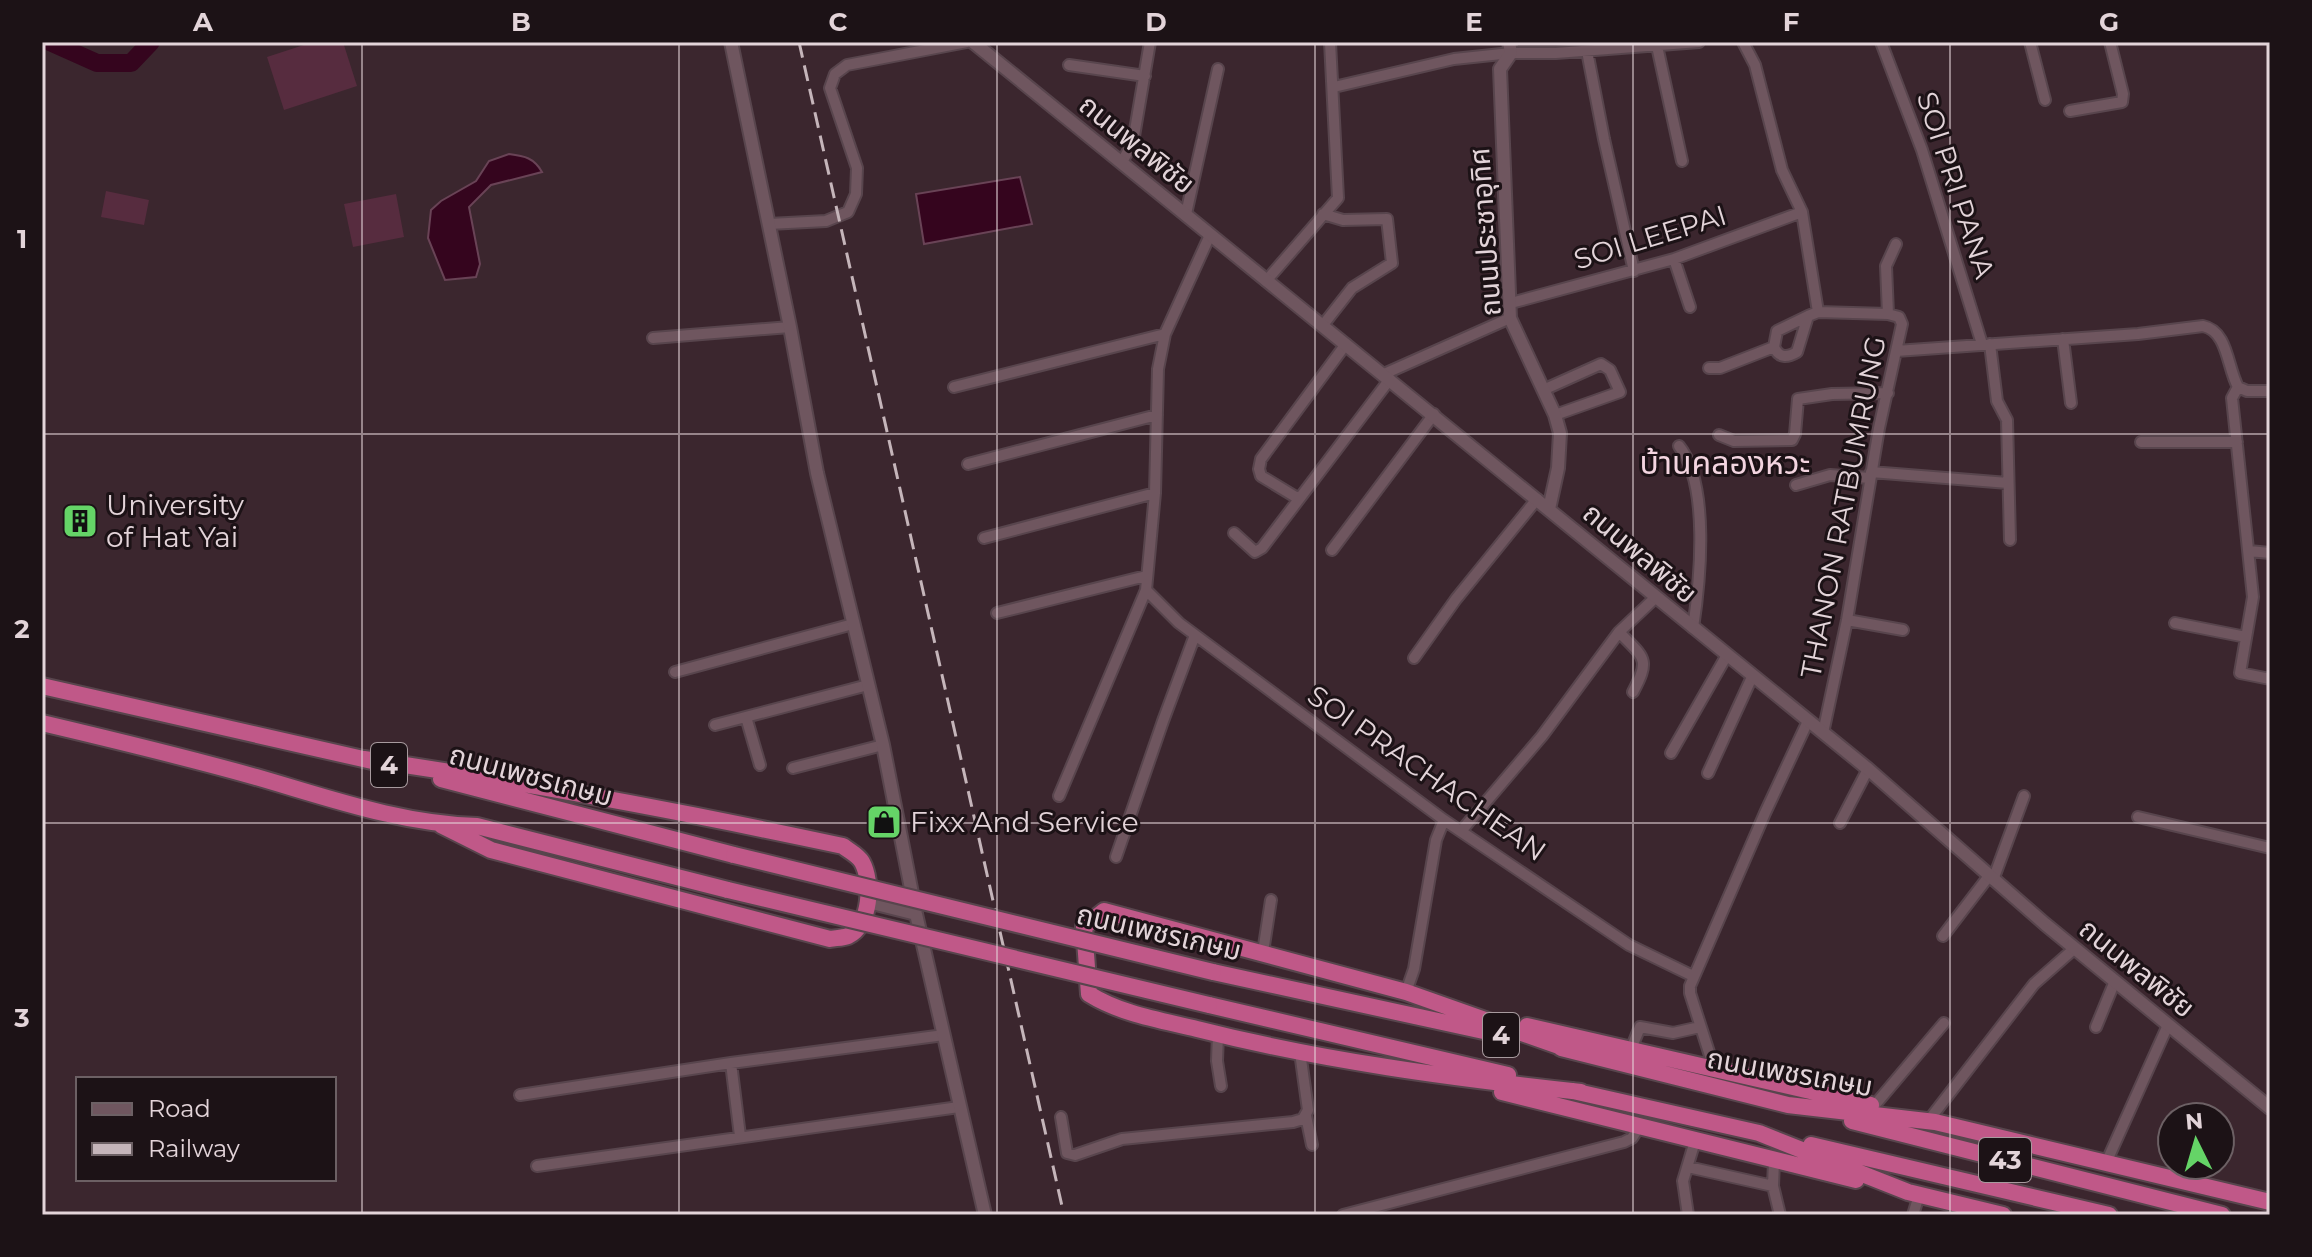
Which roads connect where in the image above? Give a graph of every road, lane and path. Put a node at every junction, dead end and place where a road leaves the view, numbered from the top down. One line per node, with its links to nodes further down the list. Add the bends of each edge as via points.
1 (731, 42): 26 (street)
2 (970, 42): 22 (street, ถนนพลพิชัย); 26 (street, via 847,65 835,74 830,88 857,168 856,194 848,212 826,221)
3 (1150, 42): 17 (street)
4 (1330, 42): 18 (street)
5 (1682, 42): 6 (street); 12 (street)
6 (1699, 42)
7 (1743, 42): 23 (street, via 1755,65 1782,170)
8 (1881, 42): 43 (street, SOI PRI PANA)
9 (2030, 42): 19 (street)
10 (2110, 42): 20 (street, via 2122,102)
11 (1618, 45): 12 (street); 14 (street)
12 (1657, 46): 21 (street)
13 (1510, 47): 14 (street); 18 (street); 32 (street, ถนนประชาอุทิศ, via 1500,69)
14 (1587, 51): 30 (street)
15 (1069, 65): 17 (street)
16 (1218, 69): 24 (street)
17 (1145, 76): 22 (street, via 1133,142)
18 (1334, 87): 25 (street, via 1338,198)
19 (2045, 100)
20 (2070, 111)
21 (1682, 161)
22 (1122, 162): 24 (street, ถนนพลพิชัย)
23 (1802, 212): 29 (street, SOI LEEPAI); 34 (street)
24 (1186, 214): 27 (street, ถนนพลพิชัย)
25 (1323, 214): 31 (street); 37 (street, via 1343,220 1387,219 1392,263 1352,288)
26 (769, 224): 38 (street)
27 (1210, 235): 31 (street, ถนนพลพิชัย); 39 (street)
28 (1896, 244): 35 (street, via 1886,266)
29 (1674, 259): 30 (street, SOI LEEPAI); 33 (street)
30 (1634, 271): 32 (street, SOI LEEPAI)
31 (1266, 281): 37 (street, ถนนพลพิชัย)
32 (1511, 303): 36 (street, ถนนประชาอุทิศ)
33 (1690, 307)
34 (1813, 314): 35 (street, THANON RATBUMRUNG); 44 (street, via 1777,331); 44 (street, via 1797,352 1784,357)
35 (1888, 314): 45 (street, THANON RATBUMRUNG, via 1902,324)
36 (1510, 318): 47 (street); 50 (street, ถนนประชาอุทิศ)
37 (1323, 325): 42 (street, ถนนพลพิชัย)
38 (790, 327): 40 (street); 81 (street)
39 (1165, 334): 48 (street, via 987,374); 55 (street)
40 (653, 338)
41 (2063, 339): 43 (street); 49 (street, via 2213,328); 53 (street)
42 (1346, 344): 47 (street, ถนนพลพิชัย); 66 (street, via 1261,459 1261,476)
43 (1986, 344): 45 (street); 63 (street, SOI PRI PANA, via 1997,401 2007,420)
44 (1774, 347): 46 (street)
45 (1896, 351): 52 (street, THANON RATBUMRUNG)
46 (1709, 368)
47 (1387, 376): 54 (street, ถนนพลพิชัย); 66 (street)
48 (954, 387)
49 (2238, 387): 51 (street); 59 (street, via 2232,398)
50 (1543, 390): 56 (street, ถนนประชาอุทิศ); 56 (street, via 1601,364 1610,370 1620,392)
51 (2270, 391)
52 (1888, 393): 57 (street, via 1798,399 1792,440 1734,441); 62 (street, THANON RATBUMRUNG)
53 (2071, 403)
54 (1434, 414): 67 (street, ถนนพลพิชัย); 72 (street)
55 (1157, 415): 61 (street); 65 (street)
56 (1555, 415): 68 (street, ถนนประชาอุทิศ, via 1558,468)
57 (1719, 435)
58 (2141, 442): 59 (street)
59 (2237, 442): 73 (street)
60 (1679, 446): 82 (street, via 1692,470 1702,559)
61 (968, 464)
62 (1871, 475): 63 (street); 64 (street, via 1830,475); 79 (street, THANON RATBUMRUNG)
63 (2008, 483): 71 (street, SOI PRI PANA)
64 (1796, 485)
65 (1155, 493): 70 (street); 75 (street)
66 (1299, 499): 69 (street, via 1258,552)
67 (1537, 499): 68 (street, ถนนพลพิชัย); 88 (street)
68 (1549, 509): 77 (street, ถนนพลพิชัย)
69 (1234, 533)
70 (984, 538)
71 (2010, 540)
72 (1332, 550)
73 (2249, 551): 74 (street); 86 (street, via 2253,597)
74 (2270, 553)
75 (1146, 576): 76 (street); 78 (street)
76 (1146, 590): 85 (street, SOI PRACHACHEAN); 107 (street)
77 (1655, 598): 82 (street, ถนนพลพิชัย); 84 (street)
78 (997, 613)
79 (1847, 620): 83 (street); 99 (street, THANON RATBUMRUNG)
80 (2175, 623): 86 (street)
81 (853, 624): 89 (street); 92 (street)
82 (1693, 628): 87 (street, ถนนพลพิชัย)
83 (1903, 630)
84 (1619, 632): 94 (street, via 1644,663); 113 (street, via 1542,736)
85 (1195, 635): 110 (street, SOI PRACHACHEAN); 115 (street)
86 (2246, 637): 91 (street, via 2240,673)
87 (1727, 655): 90 (street, ถนนพลพิชัย); 101 (street)
88 (1414, 658)
89 (675, 672)
90 (1752, 677): 96 (street, ถนนพลพิชัย); 106 (street)
91 (2270, 679)
92 (868, 685): 95 (street); 100 (street)
93 (42, 686): 102 (highway, ถนนเพชรเกษม / 4)
94 (1633, 692)
95 (746, 717): 98 (street); 103 (street)
96 (1808, 721): 99 (street, ถนนพลพิชัย); 123 (street)
97 (42, 723): 112 (highway, ถนนเพชรเกษม / 4)
98 (715, 725)
99 (1823, 733): 105 (street, ถนนพลพิชัย)
100 (883, 745): 104 (street); 119 (street)
101 (1671, 753)
102 (364, 759): 118 (highway, via 618,799 843,846 861,858); 134 (highway, ถนนเพชรเกษม / 4, bridge, via 1213,972)
103 (760, 765)
104 (793, 768)
105 (1868, 769): 111 (street); 116 (street, ถนนพลพิชัย)
106 (1708, 773)
107 (1059, 796)
108 (2024, 796): 116 (street)
109 (2138, 817): 114 (street)
110 (1444, 820): 113 (street, SOI PRACHACHEAN); 125 (street)
111 (1840, 823)
112 (441, 825): 118 (highway, via 491,850 830,939 847,937 861,926); 140 (highway, ถนนเพชรเกษม / 4, bridge, via 477,826)
113 (1462, 830): 123 (street, SOI PRACHACHEAN, via 1629,945)
114 (2270, 848)
115 (1116, 857)
116 (1991, 878): 120 (street); 121 (street, ถนนพลพิชัย)
117 (1271, 900): 122 (street)
118 (868, 902): 119 (street)
119 (916, 914): 132 (street)
120 (1943, 936)
121 (2075, 948): 124 (street, ถนนพลพิชัย); 148 (street, via 2034,984)
122 (1263, 952): 125 (highway); 131 (highway, via 1104,911 1084,927 1089,994 1110,1007)
123 (1693, 976): 129 (street, via 1690,993)
124 (2115, 981): 128 (street, ถนนพลพิชัย); 130 (street)
125 (1406, 992): 126 (highway)
126 (1467, 1012): 133 (highway); 134 (highway)
127 (1944, 1023): 143 (street)
128 (2168, 1025): 145 (street, ถนนพลพิชัย); 155 (street)
129 (1700, 1027): 133 (street, via 1673,1033 1640,1027); 137 (street)
130 (2096, 1027)
131 (1218, 1034): 135 (highway); 139 (street)
132 (944, 1035): 136 (street); 144 (street)
133 (1631, 1049): 137 (highway)
134 (1570, 1050): 142 (highway, ถนนเพชรเกษม / 4)
135 (1300, 1052): 138 (highway); 146 (street)
136 (731, 1063): 141 (street); 151 (street)
137 (1714, 1068): 143 (highway)
138 (1443, 1077): 140 (highway); 149 (highway)
139 (1221, 1086)
140 (1581, 1092): 150 (highway, ถนนเพชรเกษม / 4)
141 (520, 1095)
142 (1788, 1105): 148 (highway, ถนนเพชรเกษม / 4); 168 (highway, 43)
143 (1874, 1106): 148 (highway)
144 (959, 1107): 151 (street); 161 (street)
145 (2270, 1108)
146 (1306, 1116): 147 (street, via 1293,1122 1122,1139 1075,1155 1067,1153); 153 (street)
147 (1061, 1117)
148 (1932, 1121): 155 (highway, ถนนเพชรเกษม / 4)
149 (1639, 1127): 152 (highway); 162 (street, via 1624,1142)
150 (1759, 1133): 159 (highway, ถนนเพชรเกษม / 4); 167 (highway, 43)
151 (740, 1136): 156 (street)
152 (1695, 1141): 154 (highway); 157 (street)
153 (1312, 1145)
154 (1774, 1161): 158 (street); 159 (highway)
155 (2106, 1163): 160 (highway, ถนนเพชรเกษม / 4)
156 (537, 1166)
157 (1688, 1167): 158 (street); 163 (street, via 1683,1181)
158 (1773, 1186): 164 (street)
159 (1914, 1194): 165 (street); 166 (highway, ถนนเพชรเกษม / 4)
160 (2270, 1202)
161 (985, 1215)
162 (1343, 1215)
163 (1688, 1215)
164 (1780, 1215)
165 (1913, 1215)
166 (2003, 1215)
167 (2109, 1215)
168 (2222, 1215)

